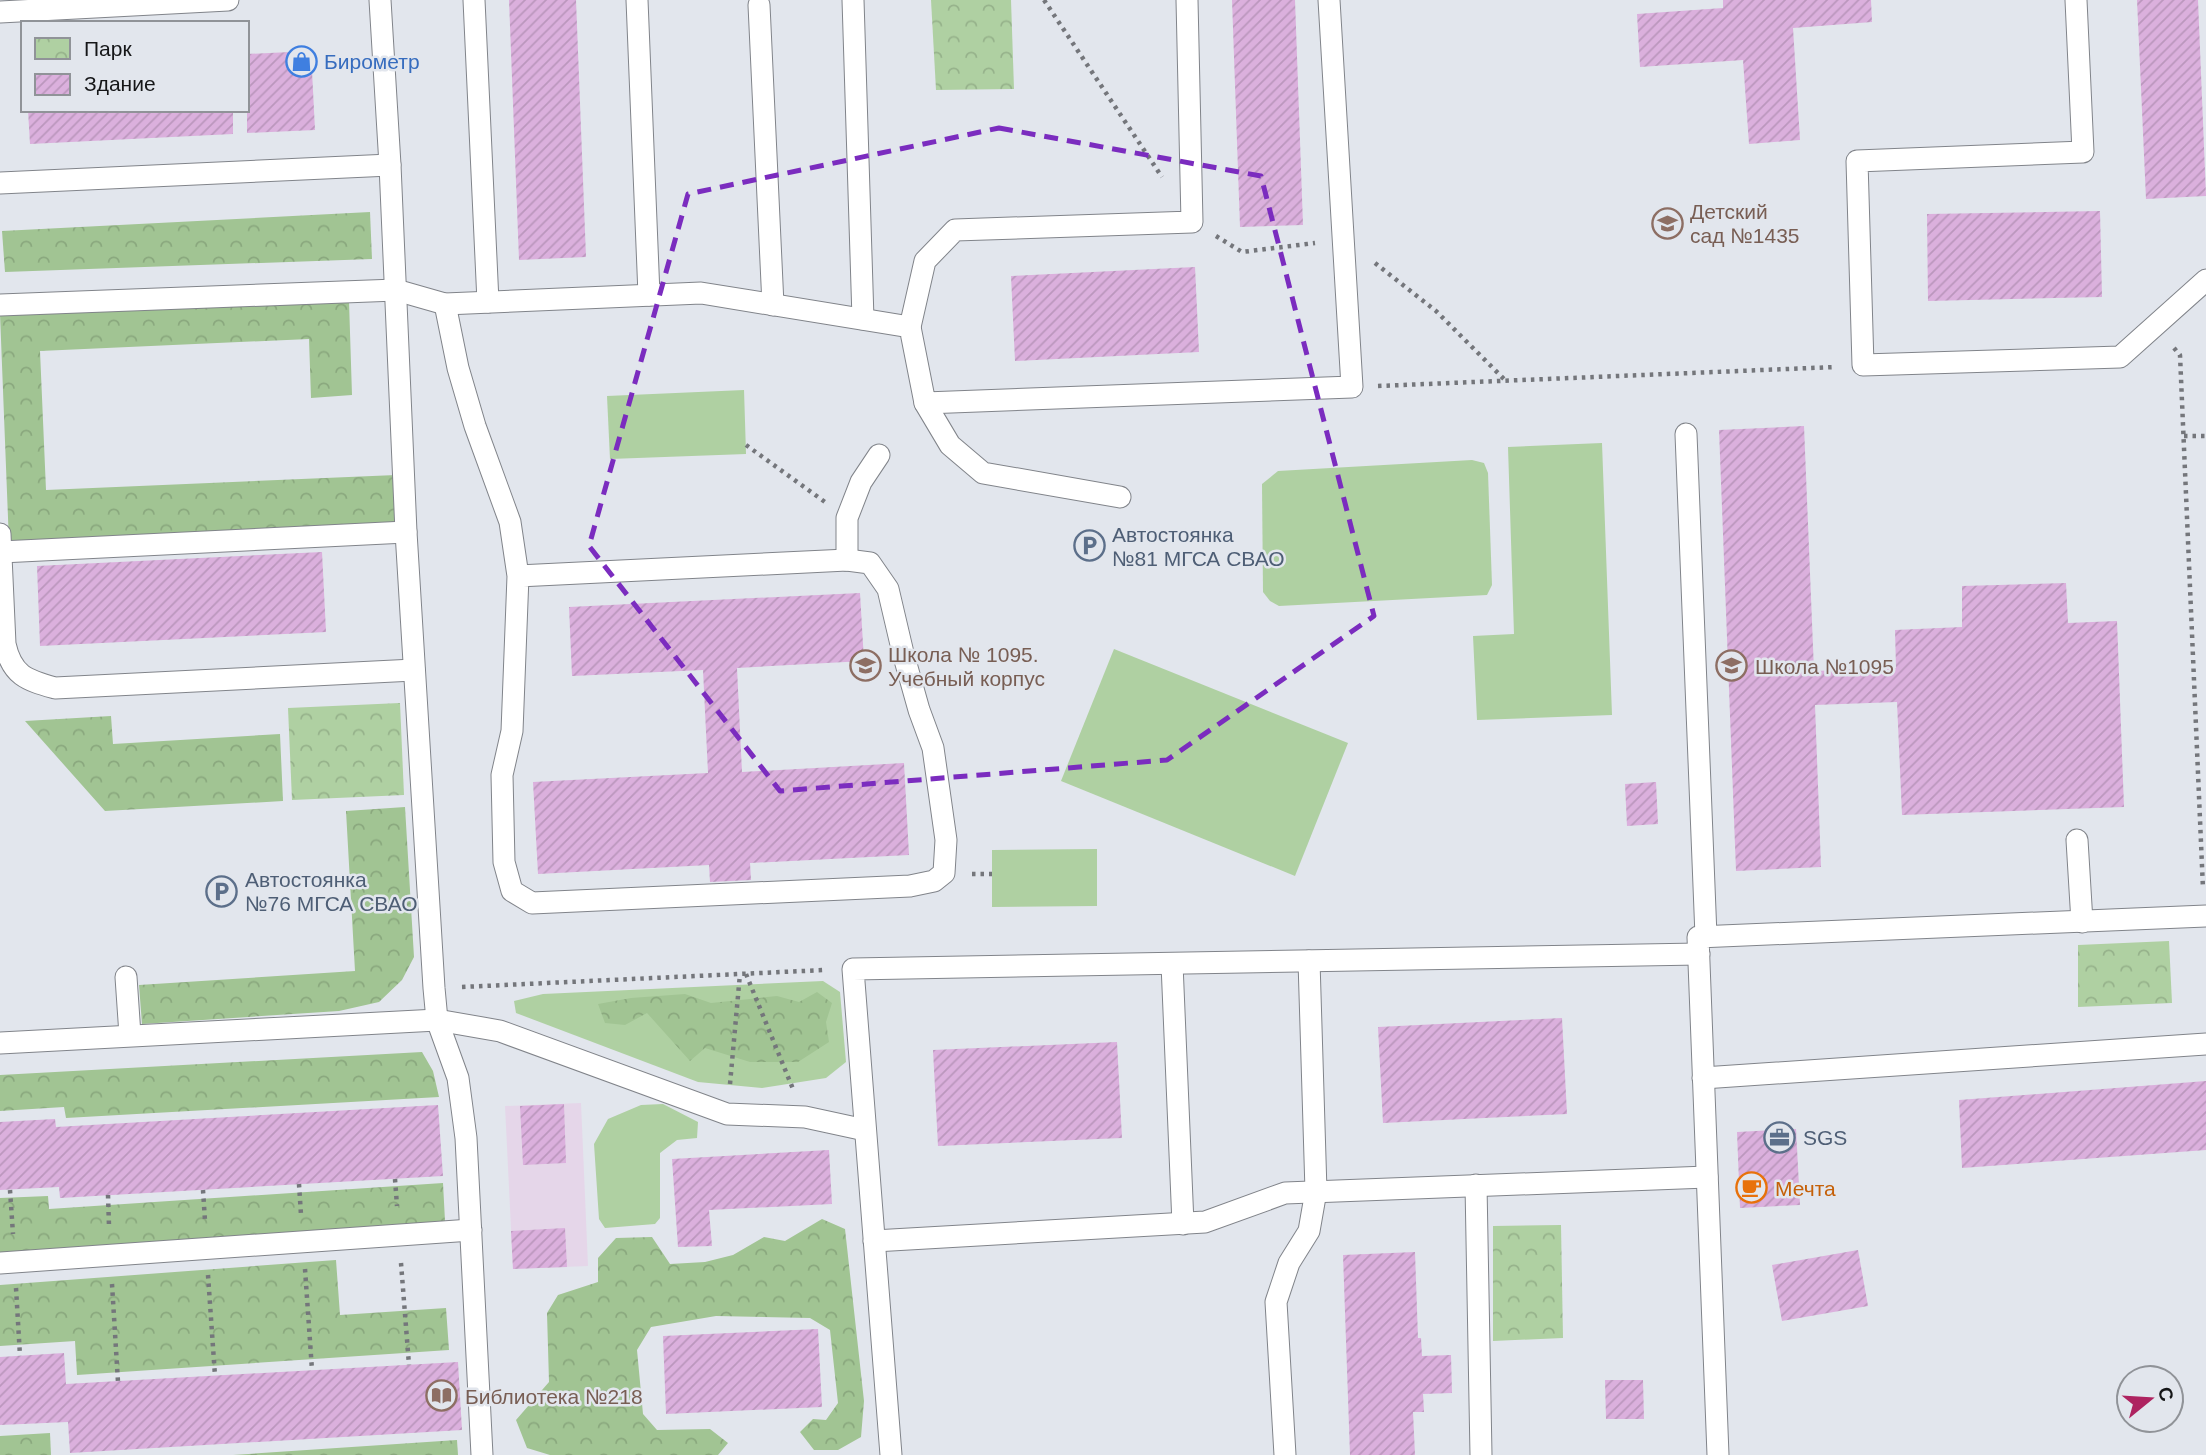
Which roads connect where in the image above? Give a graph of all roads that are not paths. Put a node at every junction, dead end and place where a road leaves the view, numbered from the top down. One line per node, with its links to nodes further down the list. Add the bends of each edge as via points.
1 (228, 0): 10 (lane)
2 (380, 0): 11 (lane)
3 (474, 0): 16 (lane)
4 (637, 0): 15 (lane)
5 (853, 0): 20 (lane)
6 (1187, 0): 21 (lane, via 1192,222 955,230 925,261)
7 (1329, 0): 22 (lane, via 1352,387)
8 (2076, 0): 13 (lane, via 2083,152 1857,161 1863,365 2120,357)
9 (759, 5): 19 (lane)
10 (0, 12)
11 (390, 165): 12 (lane); 14 (lane)
12 (0, 183)
13 (2206, 280)
14 (396, 290): 17 (lane); 18 (lane); 26 (lane)
15 (649, 295): 16 (lane); 19 (lane, via 701,293)
16 (488, 302): 17 (lane)
17 (445, 304): 29 (lane, via 471,414 510,522)
18 (0, 305)
19 (773, 305): 20 (lane)
20 (863, 319): 21 (lane)
21 (910, 327): 22 (lane)
22 (925, 403): 25 (lane, via 950,445 982,473)
23 (1686, 434): 34 (lane)
24 (879, 455): 28 (lane, via 861,482 847,518)
25 (1120, 497)
26 (406, 532): 27 (lane); 30 (lane)
27 (1, 543): 30 (lane, via 5,644 8,658 25,679 55,688)
28 (847, 560): 29 (lane); 29 (lane, via 870,563 888,589 933,748 953,873 934,881 910,886 546,903 532,903 512,891 504,862 502,775 512,731)
29 (518, 576)
30 (414, 670): 38 (lane)
31 (2077, 840): 33 (lane)
32 (2205, 916): 33 (lane)
33 (2082, 922): 34 (lane)
34 (1702, 945): 35 (lane); 42 (lane)
35 (1309, 961): 36 (lane); 46 (lane)
36 (1172, 964): 43 (lane, via 853,969); 47 (lane)
37 (126, 977): 39 (lane)
38 (437, 1020): 39 (lane); 43 (lane, via 500,1031 727,1114 805,1117); 48 (lane, via 457,1078)
39 (130, 1035): 40 (lane)
40 (0, 1043)
41 (2206, 1044): 42 (lane)
42 (1703, 1078): 44 (lane)
43 (864, 1130): 49 (lane)
44 (1707, 1177): 45 (lane); 55 (lane)
45 (1476, 1185): 46 (lane); 54 (lane)
46 (1316, 1191): 47 (lane, via 1285,1193 1205,1222); 53 (lane, via 1309,1231 1289,1263 1276,1302)
47 (1183, 1224): 49 (lane)
48 (471, 1230): 50 (lane); 51 (lane)
49 (874, 1241): 52 (lane)
50 (7, 1262)
51 (482, 1455)
52 (891, 1455)
53 (1285, 1455)
54 (1481, 1455)
55 (1718, 1455)

